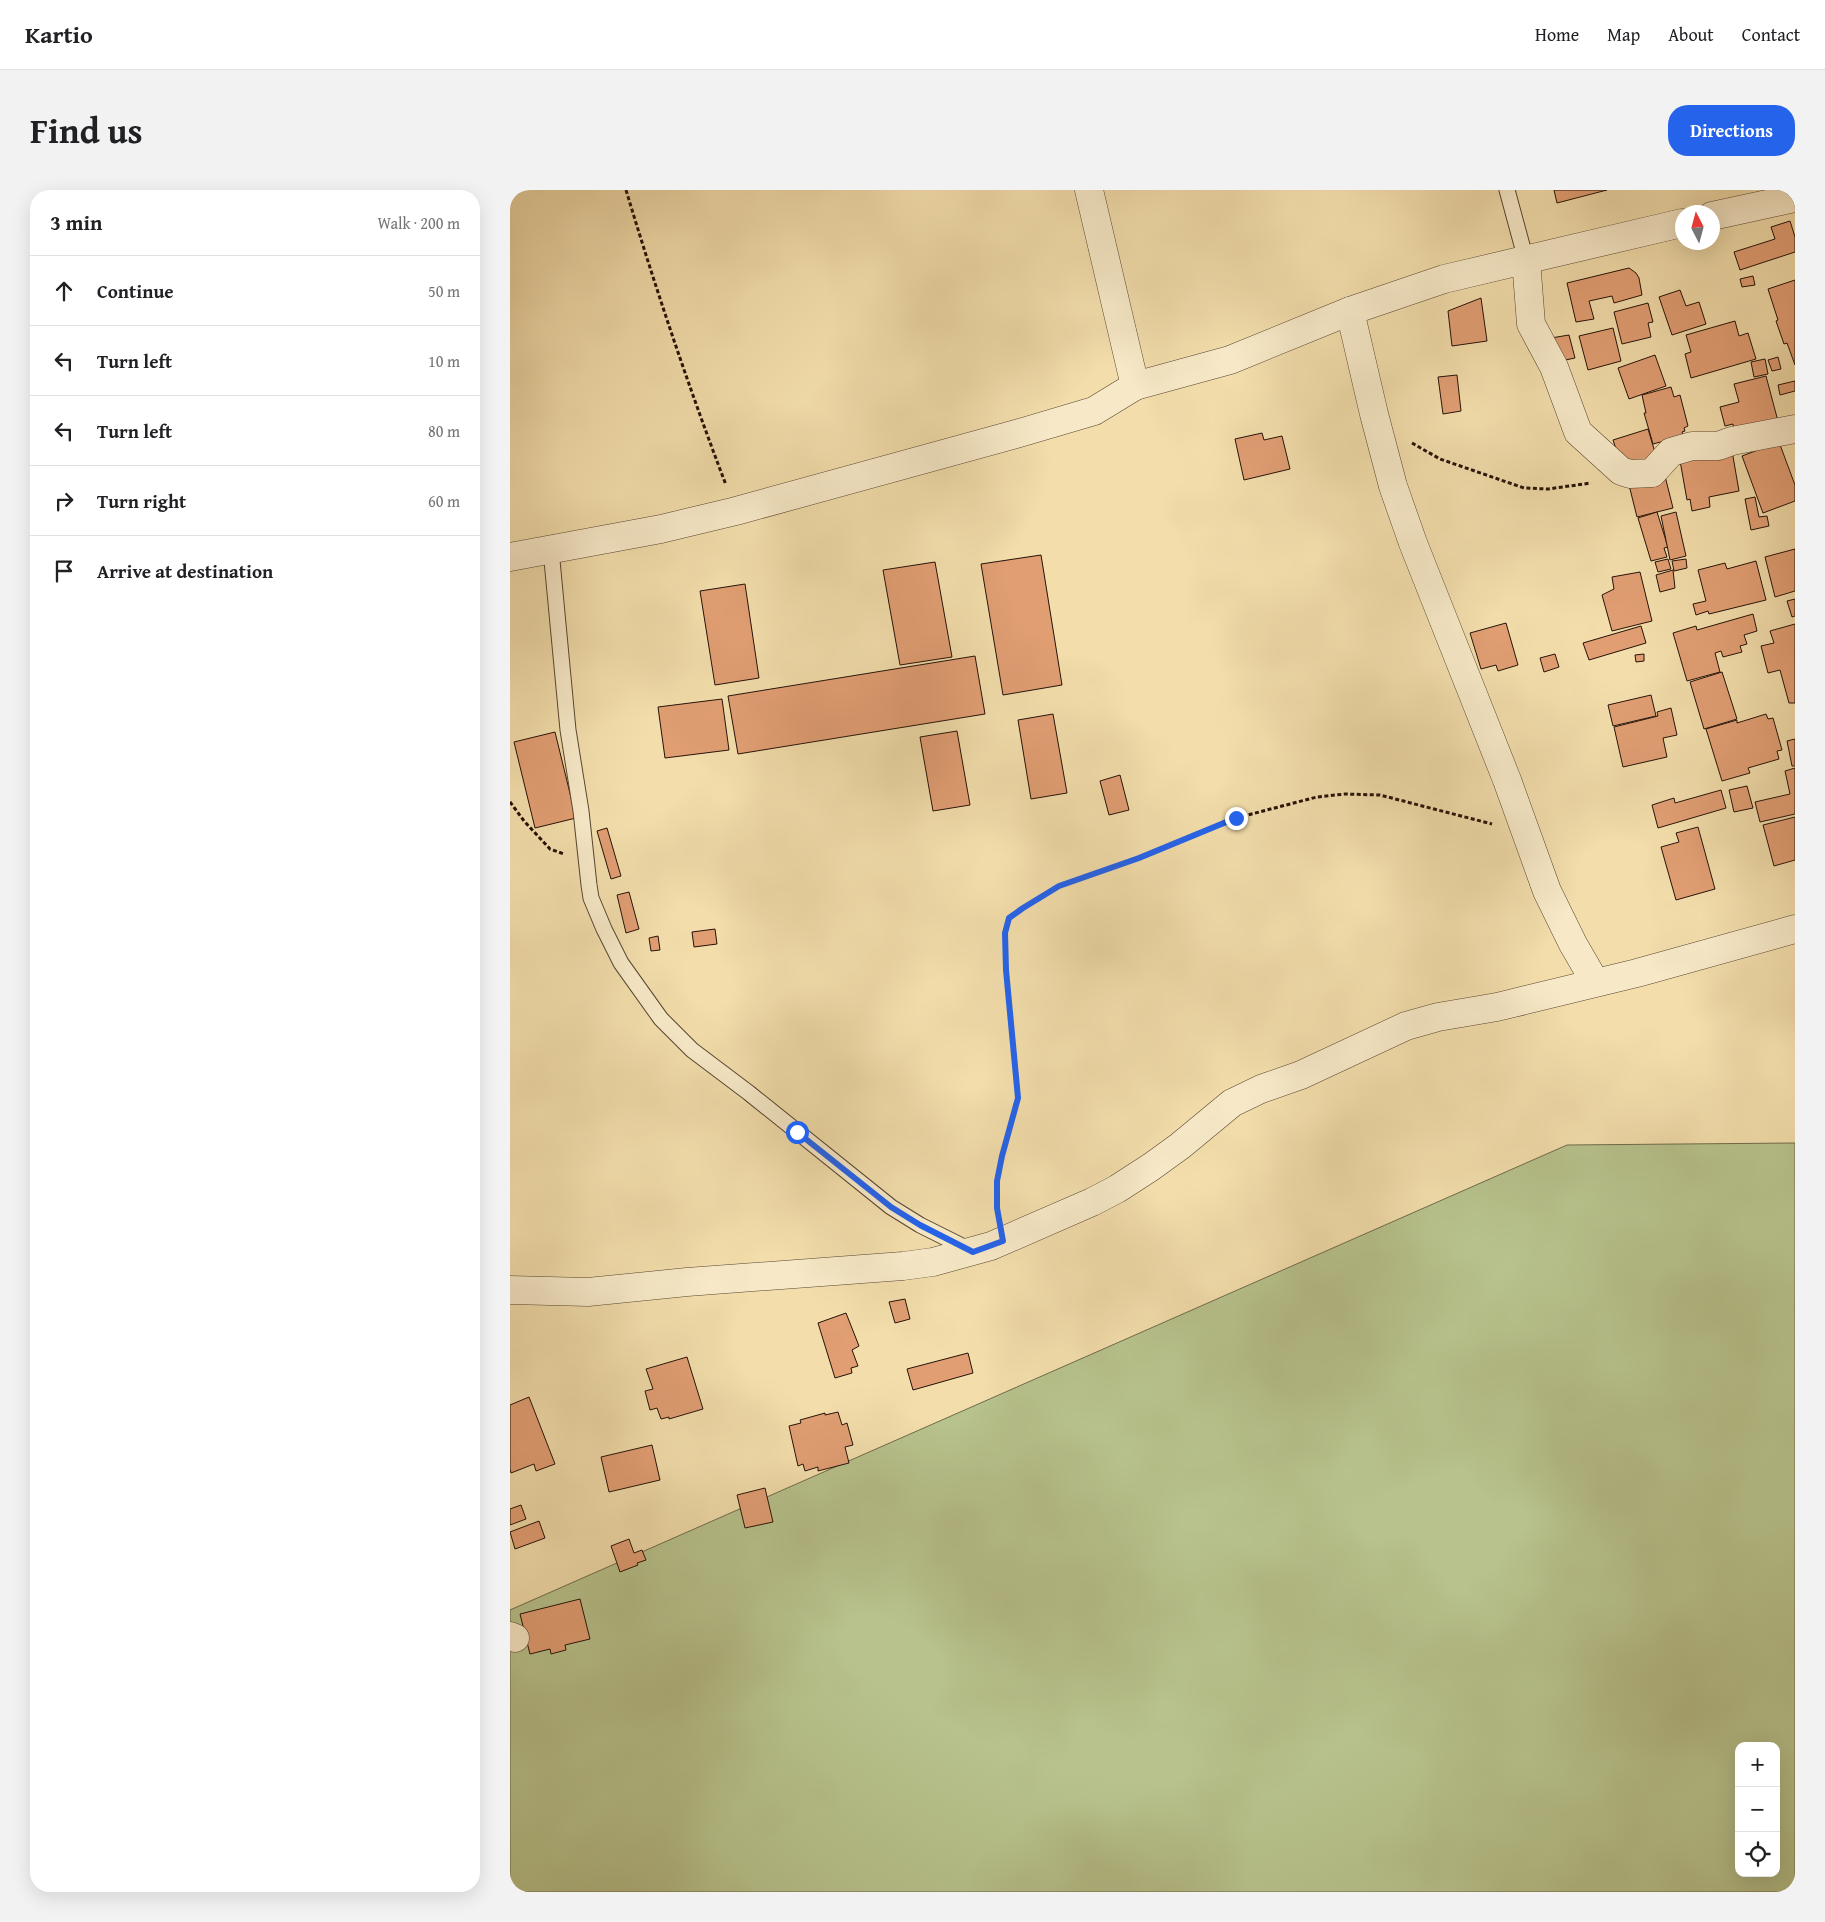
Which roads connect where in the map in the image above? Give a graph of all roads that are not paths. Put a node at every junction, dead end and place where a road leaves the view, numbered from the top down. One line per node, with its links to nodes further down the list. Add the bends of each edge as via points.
1 (1088, 190): 8 (street)
2 (1507, 190): 6 (lane)
3 (1795, 198): 4 (street)
4 (1720, 214)
5 (1675, 225): 6 (street)
6 (1526, 260): 7 (street, via 1444,279); 9 (street, via 1531,324 1554,367 1578,432 1622,471 1652,473 1671,452 1692,446 1718,446)
7 (1350, 311): 8 (street, via 1230,360); 13 (street, via 1393,486 1413,543 1507,780 1547,891)
8 (1135, 386): 10 (street, via 1094,411 912,464 661,529)
9 (1795, 429)
10 (551, 550): 11 (street); 14 (lane, via 568,730 591,898 622,963 661,1019 692,1050 891,1207)
11 (510, 557)
12 (1795, 929): 13 (street)
13 (1595, 982): 14 (street, via 1406,1026 1232,1103 1180,1146 1117,1190)
14 (973, 1252): 15 (street, via 933,1262 825,1273 588,1292)
15 (510, 1290)

